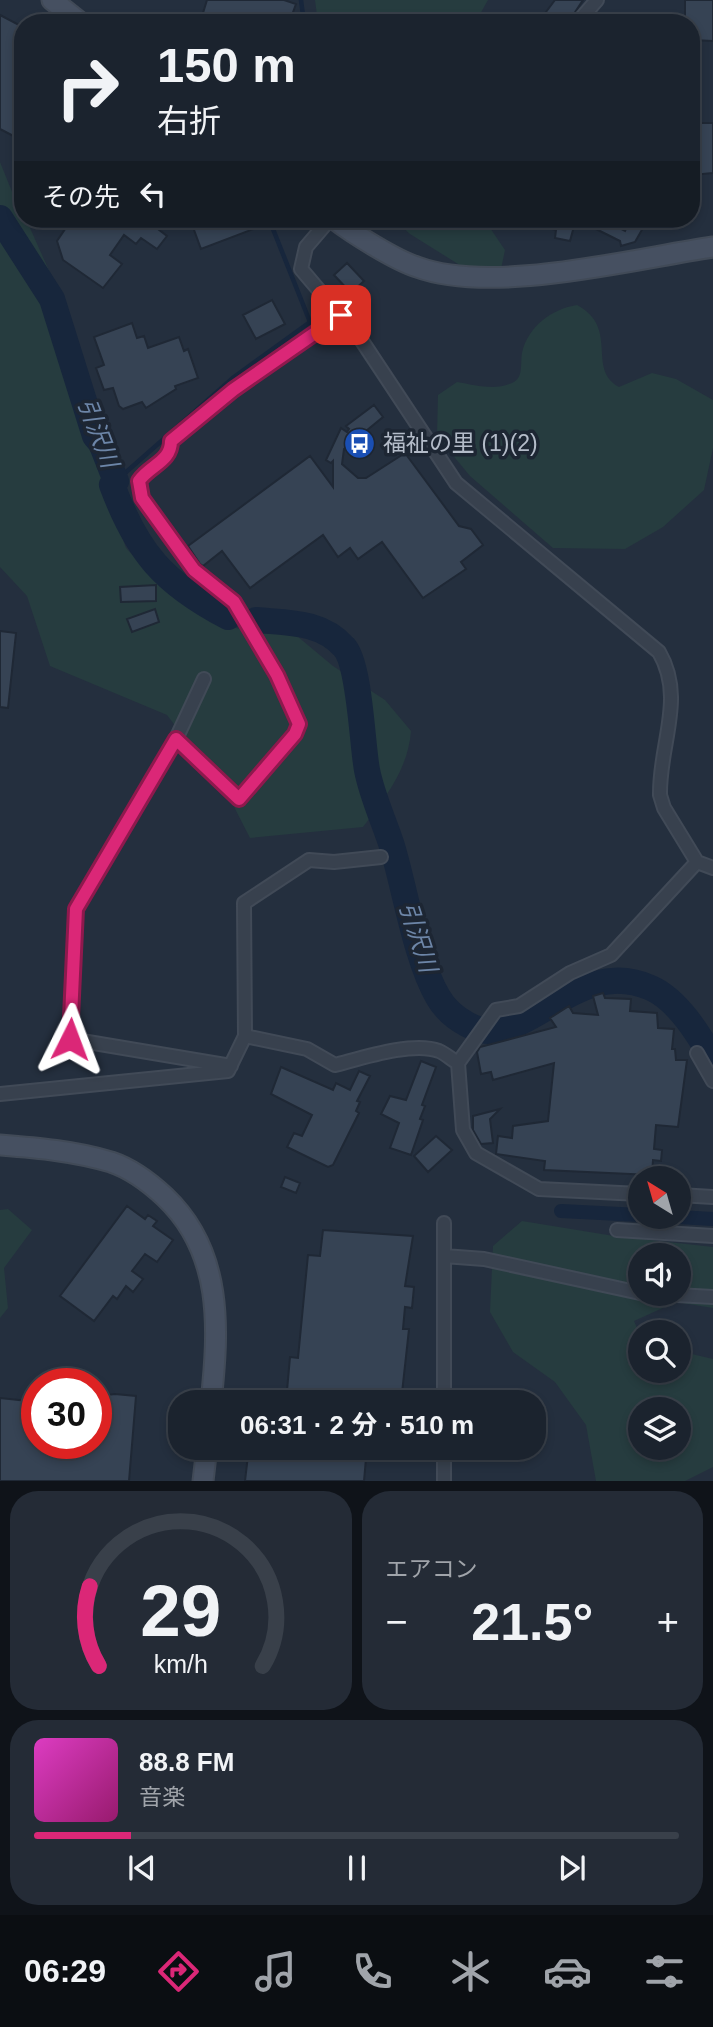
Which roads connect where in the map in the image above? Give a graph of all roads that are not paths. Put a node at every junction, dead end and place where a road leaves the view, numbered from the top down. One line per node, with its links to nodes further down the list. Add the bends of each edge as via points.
1 (52, 0): 3 (main road)
2 (597, 0): 4 (street)
3 (70, 14)
4 (585, 14)
5 (324, 228): 8 (street, via 306,247 301,269)
6 (348, 228): 7 (main road, via 416,267 470,277 530,276)
7 (713, 247)
8 (341, 315): 10 (street, via 196,419 171,441 165,459 139,481 142,498 194,570 234,602 277,675 299,724 239,799); 12 (street, via 456,483 659,652 670,670 673,689 660,795)
9 (204, 679): 10 (street)
10 (176, 739): 17 (street, via 76,909 70,1039)
11 (382, 857): 14 (street, via 309,860 244,903)
12 (697, 862): 13 (street); 16 (street, via 611,955 519,1006 496,1010)
13 (713, 867)
14 (245, 1037): 16 (street, via 307,1049 335,1065 418,1049 438,1051); 17 (street)
15 (696, 1053): 18 (street)
16 (458, 1063): 21 (street, via 463,1130 476,1153 538,1189)
17 (231, 1066): 19 (street, via 228,1071)
18 (713, 1081)
19 (0, 1094)
20 (0, 1145): 31 (main road, via 62,1150 114,1163 148,1181 176,1208 198,1241 210,1271 216,1348)
21 (628, 1193)
22 (691, 1196): 23 (street)
23 (713, 1197)
24 (443, 1223): 27 (street)
25 (617, 1230): 26 (street)
26 (713, 1236)
27 (444, 1256): 28 (street, via 484,1259); 32 (street)
28 (628, 1290)
29 (691, 1296): 30 (street)
30 (713, 1297)
31 (212, 1390)
32 (444, 1390)
33 (205, 1460): 35 (main road)
34 (444, 1460): 36 (street)
35 (203, 1481)
36 (444, 1481)

